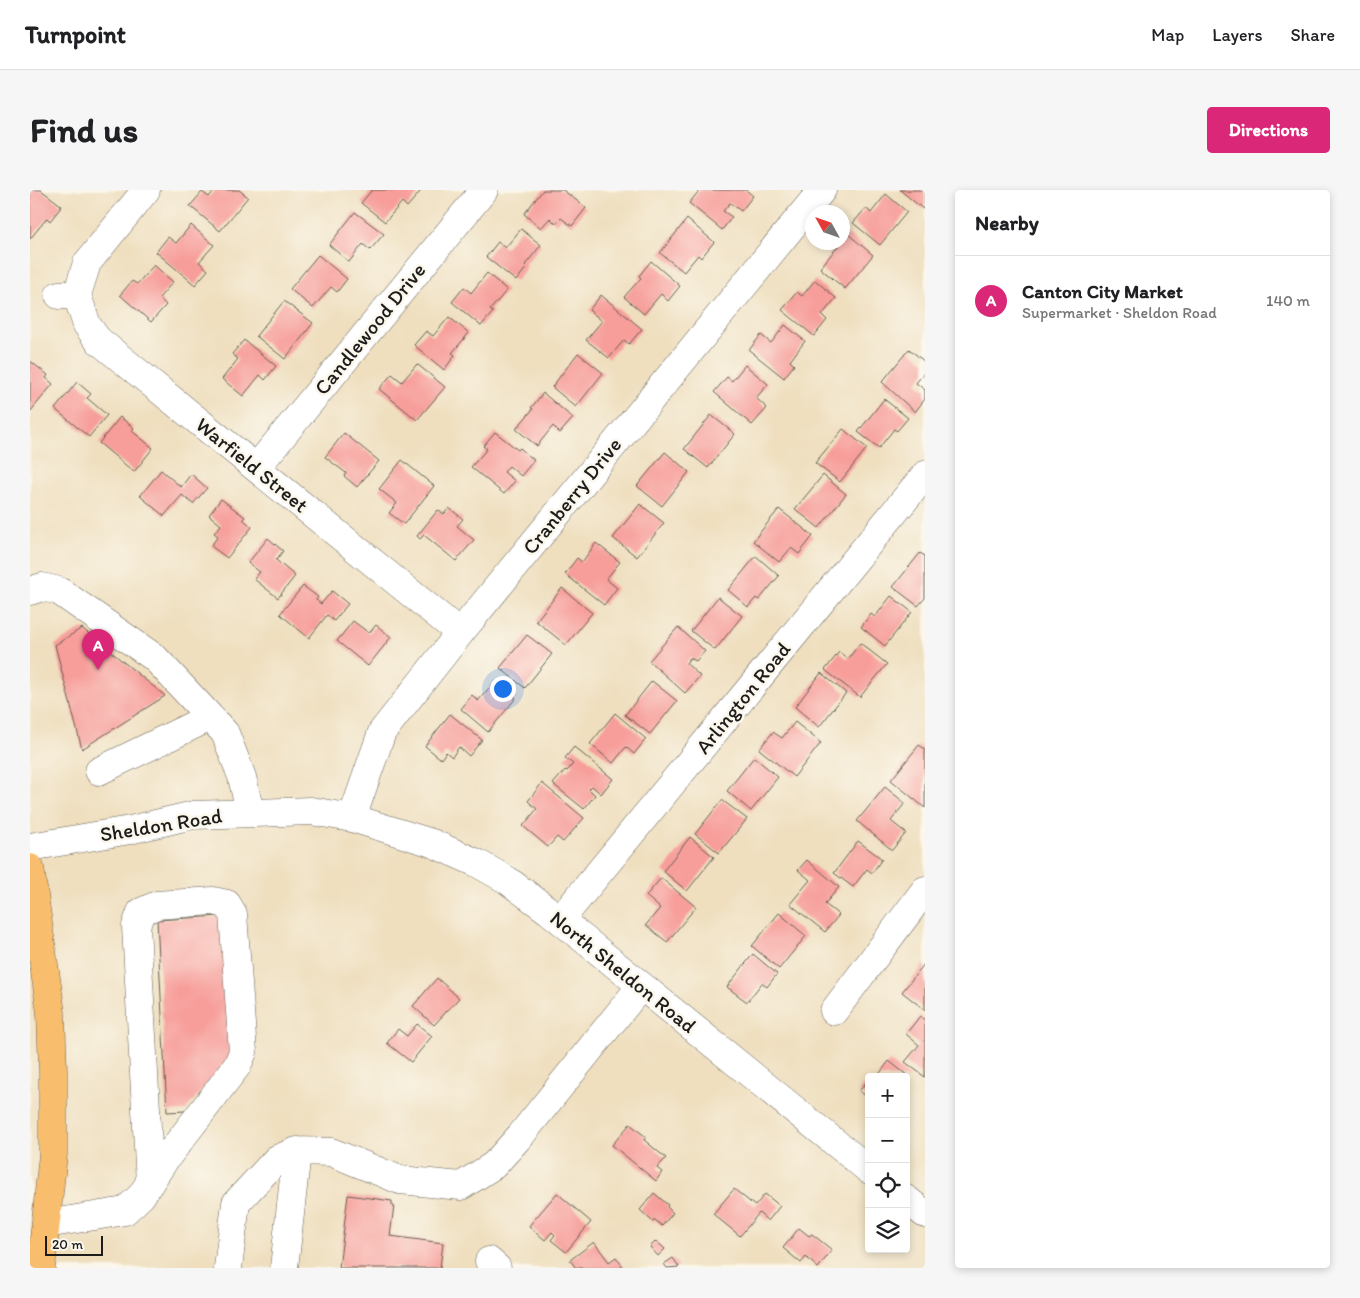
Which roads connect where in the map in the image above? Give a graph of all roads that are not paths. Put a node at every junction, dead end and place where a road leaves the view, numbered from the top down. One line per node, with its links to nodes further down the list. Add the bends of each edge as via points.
1 (146, 190): 4 (street, Warfield Street, via 87,262 68,295 98,340)
2 (484, 190): 4 (street, Candlewood Drive)
3 (822, 190): 7 (street, Cranberry Drive)
4 (256, 468): 7 (street, Warfield Street)
5 (925, 475): 15 (street, Arlington Road)
6 (30, 591): 8 (street, via 42,587 59,590 155,658)
7 (460, 633): 11 (street, Cranberry Drive, via 382,732)
8 (210, 717): 9 (street); 10 (street, via 225,733 242,777)
9 (99, 771)
10 (250, 812): 11 (street, Sheldon Road, via 311,811); 12 (street, Sheldon Road, via 193,815 130,830)
11 (352, 818): 15 (street, North Sheldon Road, via 432,843 477,863 507,880)
12 (30, 847)
13 (30, 868): 23 (main road, via 51,1023 52,1154)
14 (925, 890): 17 (street)
15 (560, 920): 16 (street, North Sheldon Road)
16 (641, 986): 18 (street, via 504,1154 494,1165 461,1186 400,1180 330,1152); 19 (street, North Sheldon Road)
17 (834, 1011)
18 (298, 1151): 25 (street, via 277,1159 236,1203); 26 (street)
19 (865, 1167)
20 (150, 1182): 20 (street, via 237,1066 243,1052 234,914 227,904 213,901 157,905 140,912 136,926); 23 (street, via 141,1196 124,1211)
21 (910, 1202): 22 (street)
22 (925, 1214)
23 (46, 1224): 24 (main road)
24 (41, 1268)
25 (228, 1268)
26 (284, 1268)

